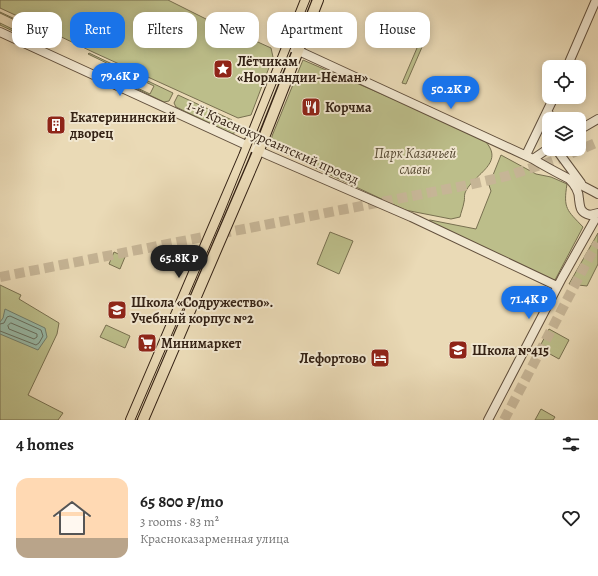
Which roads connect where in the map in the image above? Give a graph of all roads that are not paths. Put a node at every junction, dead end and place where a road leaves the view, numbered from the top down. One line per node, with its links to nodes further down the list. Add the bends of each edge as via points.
1 (306, 0): 4 (main road)
2 (318, 0): 8 (main road)
3 (596, 0): 9 (street)
4 (301, 12)
5 (0, 32): 15 (street, 1-й Краснокурсантский проезд)
6 (287, 48): 15 (main road)
7 (293, 48): 8 (street)
8 (298, 50): 16 (main road); 19 (street)
9 (570, 60)
10 (551, 104): 11 (street)
11 (549, 109): 12 (street); 19 (street)
12 (550, 112)
13 (598, 119): 14 (street)
14 (586, 126)
15 (248, 145): 16 (street, 1-й Краснокурсантский проезд); 28 (main road)
16 (259, 150): 27 (street, 1-й Краснокурсантский проезд, via 411,217); 29 (main road)
17 (542, 151): 19 (street)
18 (561, 156): 21 (street)
19 (530, 157): 20 (street)
20 (567, 178): 21 (street); 23 (street, via 576,187)
21 (582, 185): 22 (street)
22 (596, 193): 23 (street, via 586,192)
23 (580, 199): 24 (street, via 580,209)
24 (584, 213): 25 (street); 26 (street, via 588,220)
25 (598, 213): 26 (street)
26 (588, 229): 27 (street)
27 (557, 286): 30 (street)
28 (131, 420)
29 (143, 420)
30 (488, 420)

